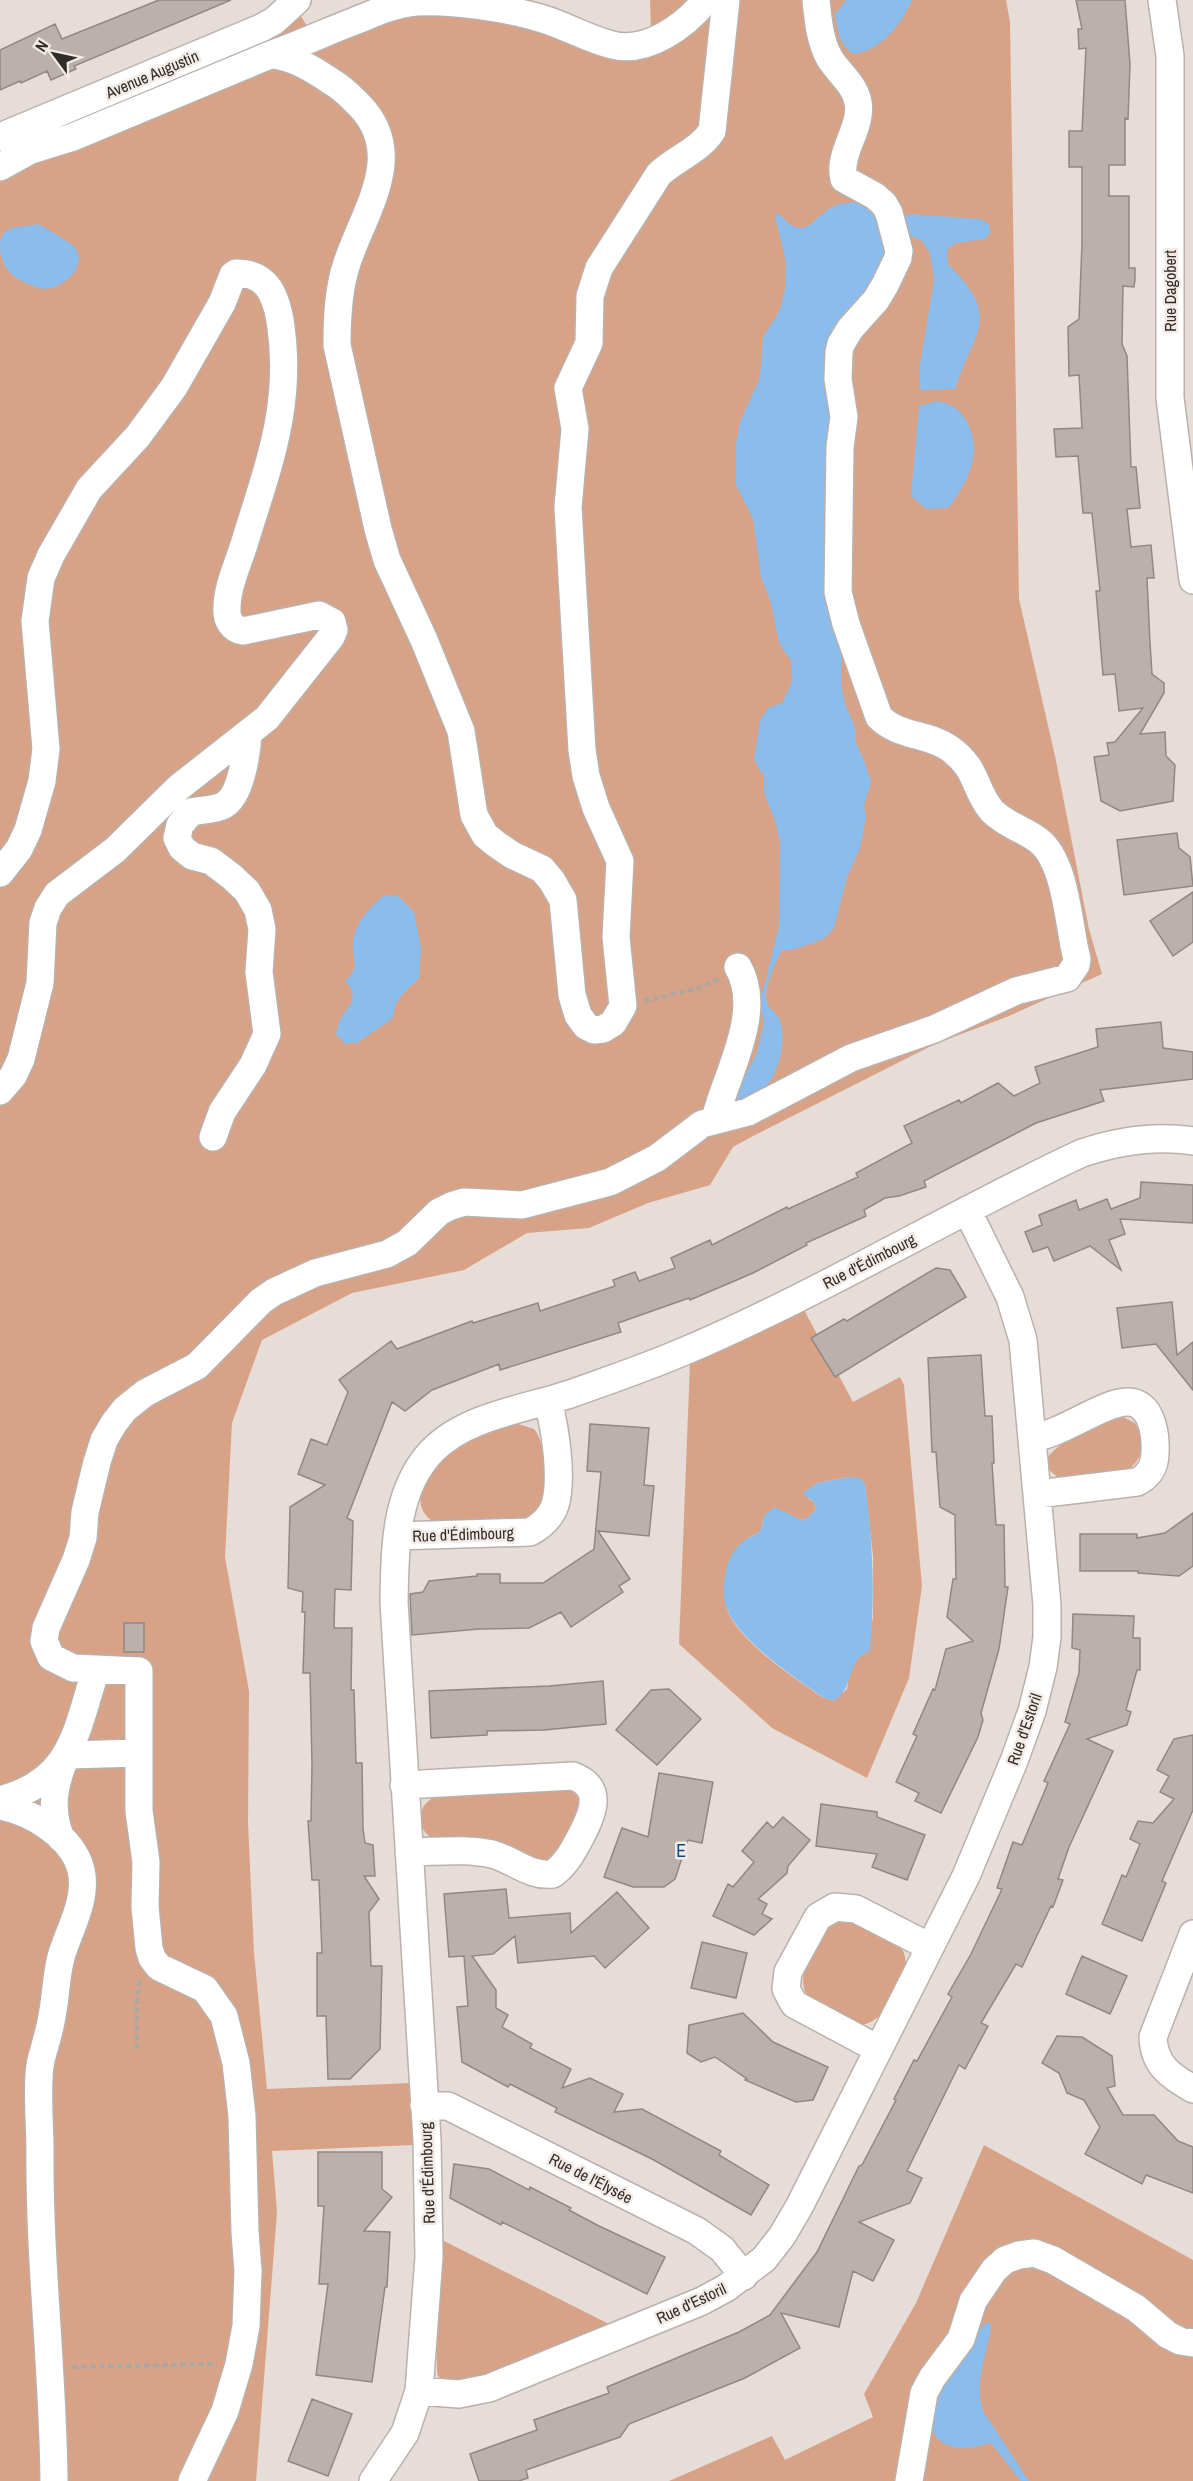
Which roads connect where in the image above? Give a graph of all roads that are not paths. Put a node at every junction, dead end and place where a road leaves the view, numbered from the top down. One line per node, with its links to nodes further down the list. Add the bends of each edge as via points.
1 (297, 0): 7 (street, Avenue Augustin, via 261,28)
2 (706, 0): 6 (street, via 663,37 629,47 521,14 465,4 413,2 389,7)
3 (726, 0): 6 (street, via 712,131 706,141 659,174 599,267 590,296 589,343 568,388 575,429 568,507 582,750 596,808 620,861 616,937 623,1006 613,1023 603,1029 586,1026 578,1015 572,995 563,900 552,880 542,870 496,844 474,815 461,731 387,560 378,529 337,327 346,266 381,170 383,151 377,132 369,116 339,86 296,62)
4 (816, 0): 15 (street, via 823,44 858,100 856,126 843,164 844,179 884,204 899,251 876,300 850,329 839,352 838,380 844,417 836,574 842,608 879,717 899,731 947,746 960,756 971,768 991,809 1006,824 1046,847 1059,874 1077,959 1067,978 1016,991 934,1029 822,1071 748,1112)
5 (1162, 0): 9 (street, Rue Dagobert, via 1170,56 1170,398)
6 (270, 55): 8 (street, via 31,150)
7 (0, 137)
8 (0, 167)
9 (1187, 494): 10 (street, Rue Dagobert)
10 (1193, 580)
11 (248, 734): 12 (street, via 280,703 334,630 332,622 319,615 243,631 232,626 228,617 234,579 276,435 285,368 271,288 254,275 236,273 174,387 138,436 90,489 41,578 35,621 46,749 43,771 28,830); 14 (street, via 178,788 115,850 57,894 43,923 40,983 21,1059); 16 (street, via 236,792 223,806 191,812 180,825 177,838 192,856 211,861 247,891 258,910 262,929 259,972 267,1034 253,1065 222,1112)
12 (0, 873)
13 (738, 967): 15 (street, via 747,996 745,1018)
14 (0, 1090)
15 (715, 1119): 23 (street, via 702,1124 657,1158 610,1182 522,1205 464,1202 451,1206 439,1212 407,1244 387,1254 315,1273 274,1292 197,1366 145,1393 125,1409 104,1440 83,1538 44,1641 45,1649 57,1662 73,1668)
16 (213, 1137)
17 (1193, 1141): 18 (street, Rue d'Édimbourg, via 1151,1139 1102,1146)
18 (967, 1210): 19 (street, Rue d'Édimbourg, via 716,1337); 20 (street, Rue d'Estoril, via 1020,1325)
19 (548, 1401): 22 (street, Rue d'Édimbourg, via 472,1425 440,1444 412,1479); 22 (street, Rue d'Édimbourg, via 557,1484 554,1507 542,1525 530,1532)
20 (1032, 1438): 21 (street, Rue d'Estoril); 21 (street, via 1062,1430 1126,1401 1143,1407 1154,1441 1154,1463 1150,1472 1137,1482)
21 (1038, 1494): 32 (street, Rue d'Estoril, via 1047,1621 1041,1681 982,1838)
22 (397, 1536): 26 (street, Rue d'Édimbourg, via 394,1602)
23 (96, 1669): 24 (street, via 139,1671); 25 (street)
24 (139, 1753): 25 (street); 40 (street, via 148,1948 159,1967 205,1989 224,2016 236,2062 242,2116 248,2271 246,2326 225,2411)
25 (67, 1755): 27 (street, via 49,1777); 29 (street, via 54,1804 54,1821)
26 (404, 1785): 30 (street, Rue d'Édimbourg); 30 (street, via 573,1776 588,1786 594,1806 569,1859 553,1874 534,1873 505,1858 480,1852)
27 (0, 1800)
28 (0, 1806): 29 (street, via 42,1820)
29 (61, 1838): 39 (street, via 81,1868 83,1883 61,1958 41,2063 40,2233)
30 (408, 1852): 35 (street, Rue d'Édimbourg)
31 (1193, 1934): 34 (street, via 1153,2037 1153,2046 1159,2065)
32 (930, 1947): 33 (street, Rue d'Estoril); 33 (street, via 856,1909 835,1907 818,1917 788,1972 786,1989 794,2004)
33 (878, 2049): 36 (street, Rue d'Estoril, via 789,2225 764,2259)
34 (1193, 2089)
35 (424, 2105): 36 (street, Rue de l'Élysée, via 442,2105 458,2111 697,2231 722,2249); 38 (street, Rue d'Édimbourg, via 429,2257)
36 (744, 2276): 38 (street, Rue d'Estoril, via 702,2301 489,2388 459,2394)
37 (1193, 2343): 42 (street, via 1168,2335 1136,2308 1053,2260 1035,2253 1005,2260 973,2301 961,2339 924,2393)
38 (420, 2391): 41 (street, Rue d'Édimbourg, via 405,2433)
39 (54, 2481)
40 (192, 2481)
41 (373, 2481)
42 (909, 2481)

